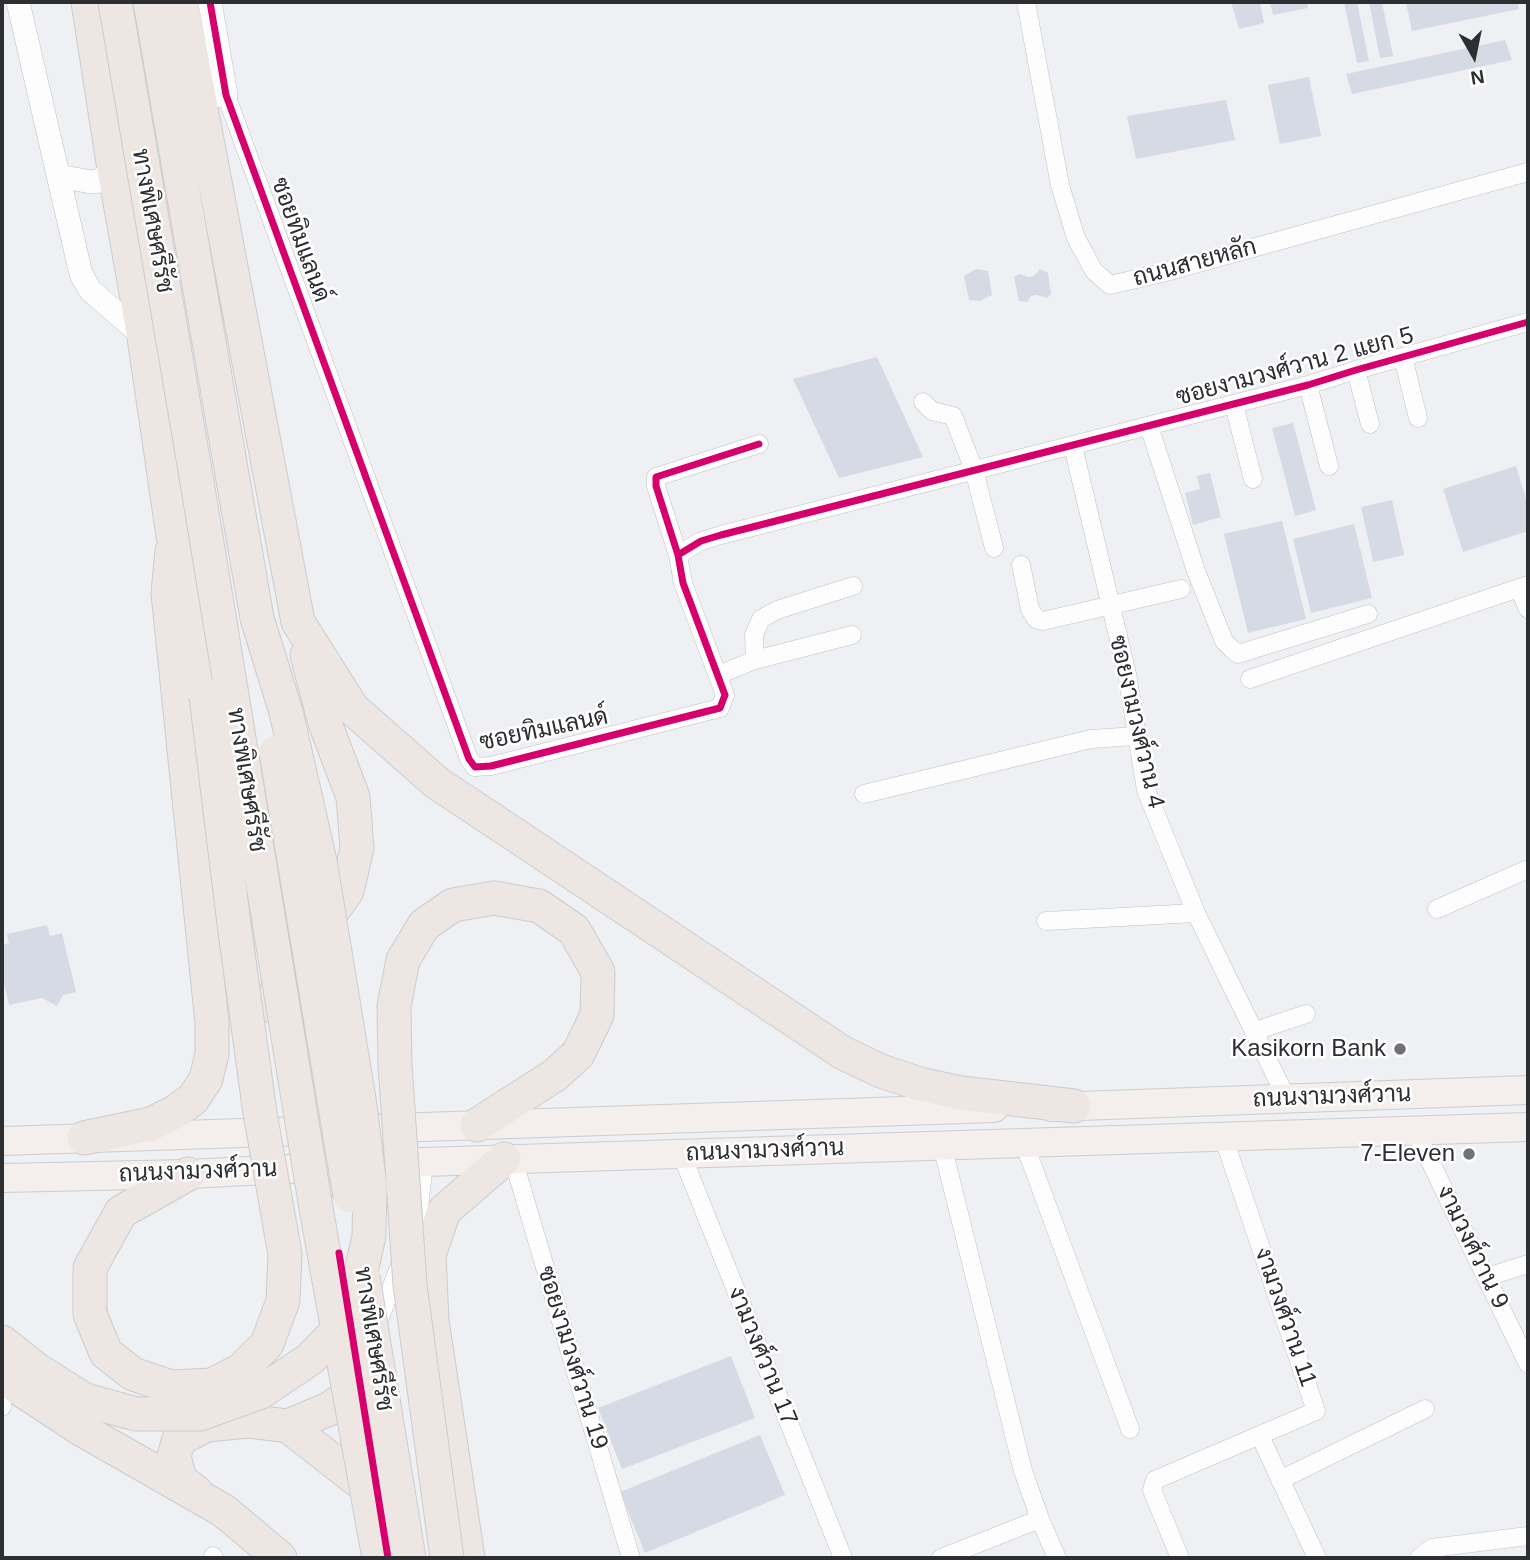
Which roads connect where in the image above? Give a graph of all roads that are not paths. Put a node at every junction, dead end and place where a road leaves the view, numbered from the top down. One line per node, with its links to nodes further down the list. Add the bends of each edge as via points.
1 (18, 2): 11 (street)
2 (88, 2): 9 (highway)
3 (115, 2): 84 (highway, ทางพิเศษศรีรัช, bridge, via 317,1214)
4 (150, 2): 37 (highway, ทางพิเศษศรีรัช)
5 (181, 2): 8 (highway)
6 (210, 2): 8 (street)
7 (1026, 2): 10 (street, ถนนสายหลัก, via 1064,198 1086,258 1110,285)
8 (212, 95): 38 (highway); 41 (street, ซอยทิมแลนด์, via 475,767 720,708 725,695)
9 (114, 169): 11 (street, via 99,181); 13 (highway)
10 (1528, 172)
11 (59, 176): 13 (street, via 81,274 89,290)
12 (1528, 322): 14 (street, ซอยงามวงศ์วาน 2 แยก 5)
13 (144, 337): 27 (highway)
14 (1403, 357): 15 (street, ซอยงามวงศ์วาน 2 แยก 5); 19 (street)
15 (1356, 370): 16 (street, ซอยงามวงศ์วาน 2 แยก 5); 20 (street)
16 (1308, 385): 18 (street, ซอยงามวงศ์วาน 2 แยก 5); 24 (street)
17 (923, 402): 25 (street, via 932,411 953,416)
18 (1234, 404): 21 (street, ซอยงามวงศ์วาน 2 แยก 5); 26 (street)
19 (1418, 418)
20 (1370, 424)
21 (1149, 426): 23 (street, ซอยงามวงศ์วาน 2 แยก 5); 36 (street, via 1196,571 1231,649 1238,654)
22 (759, 444): 29 (street, ซอยทิมแลนด์, via 656,477)
23 (1073, 446): 25 (street); 34 (street, ซอยงามวงศ์วาน 4)
24 (1329, 466)
25 (974, 470): 28 (street); 29 (street, via 701,541)
26 (1253, 479)
27 (173, 536): 59 (highway, via 168,593 212,1054 193,1099 175,1112 151,1124); 66 (highway, bridge, via 191,592 203,661 258,1099 285,1254 283,1301 267,1344 241,1370 212,1385 171,1387 133,1374 106,1353 90,1314 90,1268 121,1212)
28 (994, 548)
29 (678, 555): 41 (street, ซอยทิมแลนด์, via 683,583)
30 (1021, 565): 34 (street, via 1036,619)
31 (853, 586): 40 (street, via 761,619 754,635)
32 (1524, 587): 35 (street); 42 (street)
33 (1181, 589): 34 (street)
34 (1110, 604): 43 (street, ซอยงามวงศ์วาน 4)
35 (1528, 609)
36 (1368, 614)
37 (257, 618): 70 (highway, bridge, via 285,712 320,861 360,1105 370,1187 369,1236 354,1303 335,1333 310,1359 261,1392 200,1413 136,1414 85,1399); 86 (highway, ทางพิเศษศรีรัช, bridge)
38 (298, 622): 53 (highway, via 353,709 437,783 843,1053 920,1084); 56 (highway, via 326,723 354,797 357,848 347,891 278,987 269,1013 284,1092)
39 (852, 635): 40 (street)
40 (755, 660): 41 (street)
41 (718, 675)
42 (1250, 680)
43 (1136, 736): 44 (street, via 1091,739); 47 (street, ซอยงามวงศ์วาน 4, via 1146,790)
44 (864, 794)
45 (1528, 869): 46 (street)
46 (1437, 909)
47 (1196, 913): 48 (street); 50 (street, ซอยงามวงศ์วาน 4)
48 (1046, 921)
49 (1306, 1014): 50 (street)
50 (1255, 1031): 52 (street, ซอยงามวงศ์วาน 4)
51 (1528, 1090): 52 (main road, ถนนงามวงศ์วาน)
52 (1287, 1099): 53 (main road, ถนนงามวงศ์วาน)
53 (1074, 1106): 54 (main road, ถนนงามวงศ์วาน)
54 (477, 1125): 56 (main road, ถนนงามวงศ์วาน); 87 (highway, bridge, via 555,1075 578,1054 597,1015 598,972 575,930 539,905 494,898 453,905 424,925 403,960 394,1006 411,1285)
55 (1528, 1127): 57 (main road, ถนนงามวงศ์วาน)
56 (313, 1130): 59 (main road, ถนนงามวงศ์วาน)
57 (1415, 1130): 58 (main road, ถนนงามวงศ์วาน); 69 (street, งามวงศ์วาน 9)
58 (1223, 1136): 61 (main road, ถนนงามวงศ์วาน); 77 (street, งามวงศ์วาน 11, via 1316,1406 1312,1415)
59 (84, 1138): 60 (main road, ถนนงามวงศ์วาน)
60 (2, 1141)
61 (1024, 1143): 62 (main road, ถนนงามวงศ์วาน); 76 (street)
62 (942, 1145): 63 (main road, ถนนงามวงศ์วาน); 81 (street, via 1023,1471)
63 (681, 1153): 64 (main road, ถนนงามวงศ์วาน); 90 (street, งามวงศ์วาน 17)
64 (508, 1159): 65 (main road, ถนนงามวงศ์วาน); 88 (highway, via 444,1211 429,1255 432,1321); 89 (street, ซอยงามวงศ์วาน 19)
65 (424, 1161): 66 (main road, ถนนงามวงศ์วาน); 73 (street, via 417,1226 377,1324)
66 (188, 1174): 67 (main road, ถนนงามวงศ์วาน)
67 (2, 1178)
68 (1528, 1264): 69 (street)
69 (1487, 1277): 71 (street, งามวงศ์วาน 9)
70 (2, 1342)
71 (1528, 1364)
72 (2, 1371): 80 (highway, via 17,1387 81,1429)
73 (370, 1381): 75 (highway, via 329,1409); 79 (street)
74 (1425, 1409): 78 (street)
75 (288, 1426): 79 (highway); 80 (highway, via 248,1421 207,1425 179,1439 174,1456 180,1480)
76 (1130, 1429)
77 (1260, 1436): 78 (street); 93 (street, งามวงศ์วาน 11, via 1152,1484)
78 (1280, 1480): 94 (street)
79 (389, 1504): 85 (street)
80 (224, 1511): 83 (highway)
81 (1040, 1519): 91 (street); 92 (street)
82 (1528, 1535): 95 (street, via 1432,1548)
83 (280, 1558)
84 (379, 1558)
85 (398, 1558)
86 (409, 1558)
87 (447, 1558)
88 (468, 1558)
89 (631, 1558)
90 (844, 1558)
91 (941, 1558)
92 (1057, 1558)
93 (1180, 1558)
94 (1317, 1558)
95 (1419, 1558)

